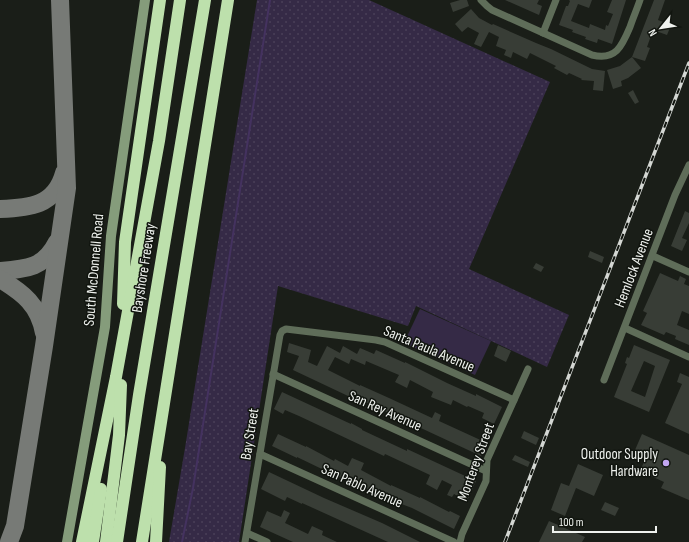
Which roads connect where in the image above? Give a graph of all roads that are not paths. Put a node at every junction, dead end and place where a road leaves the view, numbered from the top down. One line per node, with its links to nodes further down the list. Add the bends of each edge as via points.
1 (145, 0): 25 (street, South McDonnell Road, via 111,236 105,327)
2 (160, 0): 28 (highway, via 125,242 119,434)
3 (180, 0): 18 (highway, via 168,88)
4 (205, 0): 29 (highway, Bayshore Freeway)
5 (228, 0): 21 (highway)
6 (481, 0): 9 (street, via 492,10)
7 (556, 0): 9 (street)
8 (640, 0): 9 (street, via 623,43 610,56 592,55)
9 (543, 33)
10 (689, 165): 11 (street, Hemlock Avenue, via 684,184)
11 (653, 256): 12 (street); 13 (street, Hemlock Avenue)
12 (689, 272)
13 (625, 328): 15 (street); 19 (street, Hemlock Avenue)
14 (282, 331): 17 (street, Bay Street); 20 (street, Santa Paula Avenue, via 286,329 385,342)
15 (689, 357)
16 (528, 369): 20 (street, Monterey Street)
17 (273, 374): 22 (street, Bay Street); 23 (street, San Rey Avenue)
18 (116, 377): 26 (highway); 27 (highway)
19 (604, 380)
20 (514, 400): 23 (street, Monterey Street, via 487,460)
21 (163, 406): 30 (highway); 31 (highway)
22 (260, 454): 24 (street, Bay Street); 34 (street, San Pablo Avenue)
23 (486, 471): 35 (street, Monterey Street, via 486,481)
24 (247, 533): 32 (street, Bay Street); 33 (street)
25 (67, 542)
26 (82, 542)
27 (94, 542)
28 (106, 542)
29 (117, 542)
30 (142, 542)
31 (156, 542)
32 (245, 542)
33 (267, 542)
34 (454, 542)
35 (460, 542)

